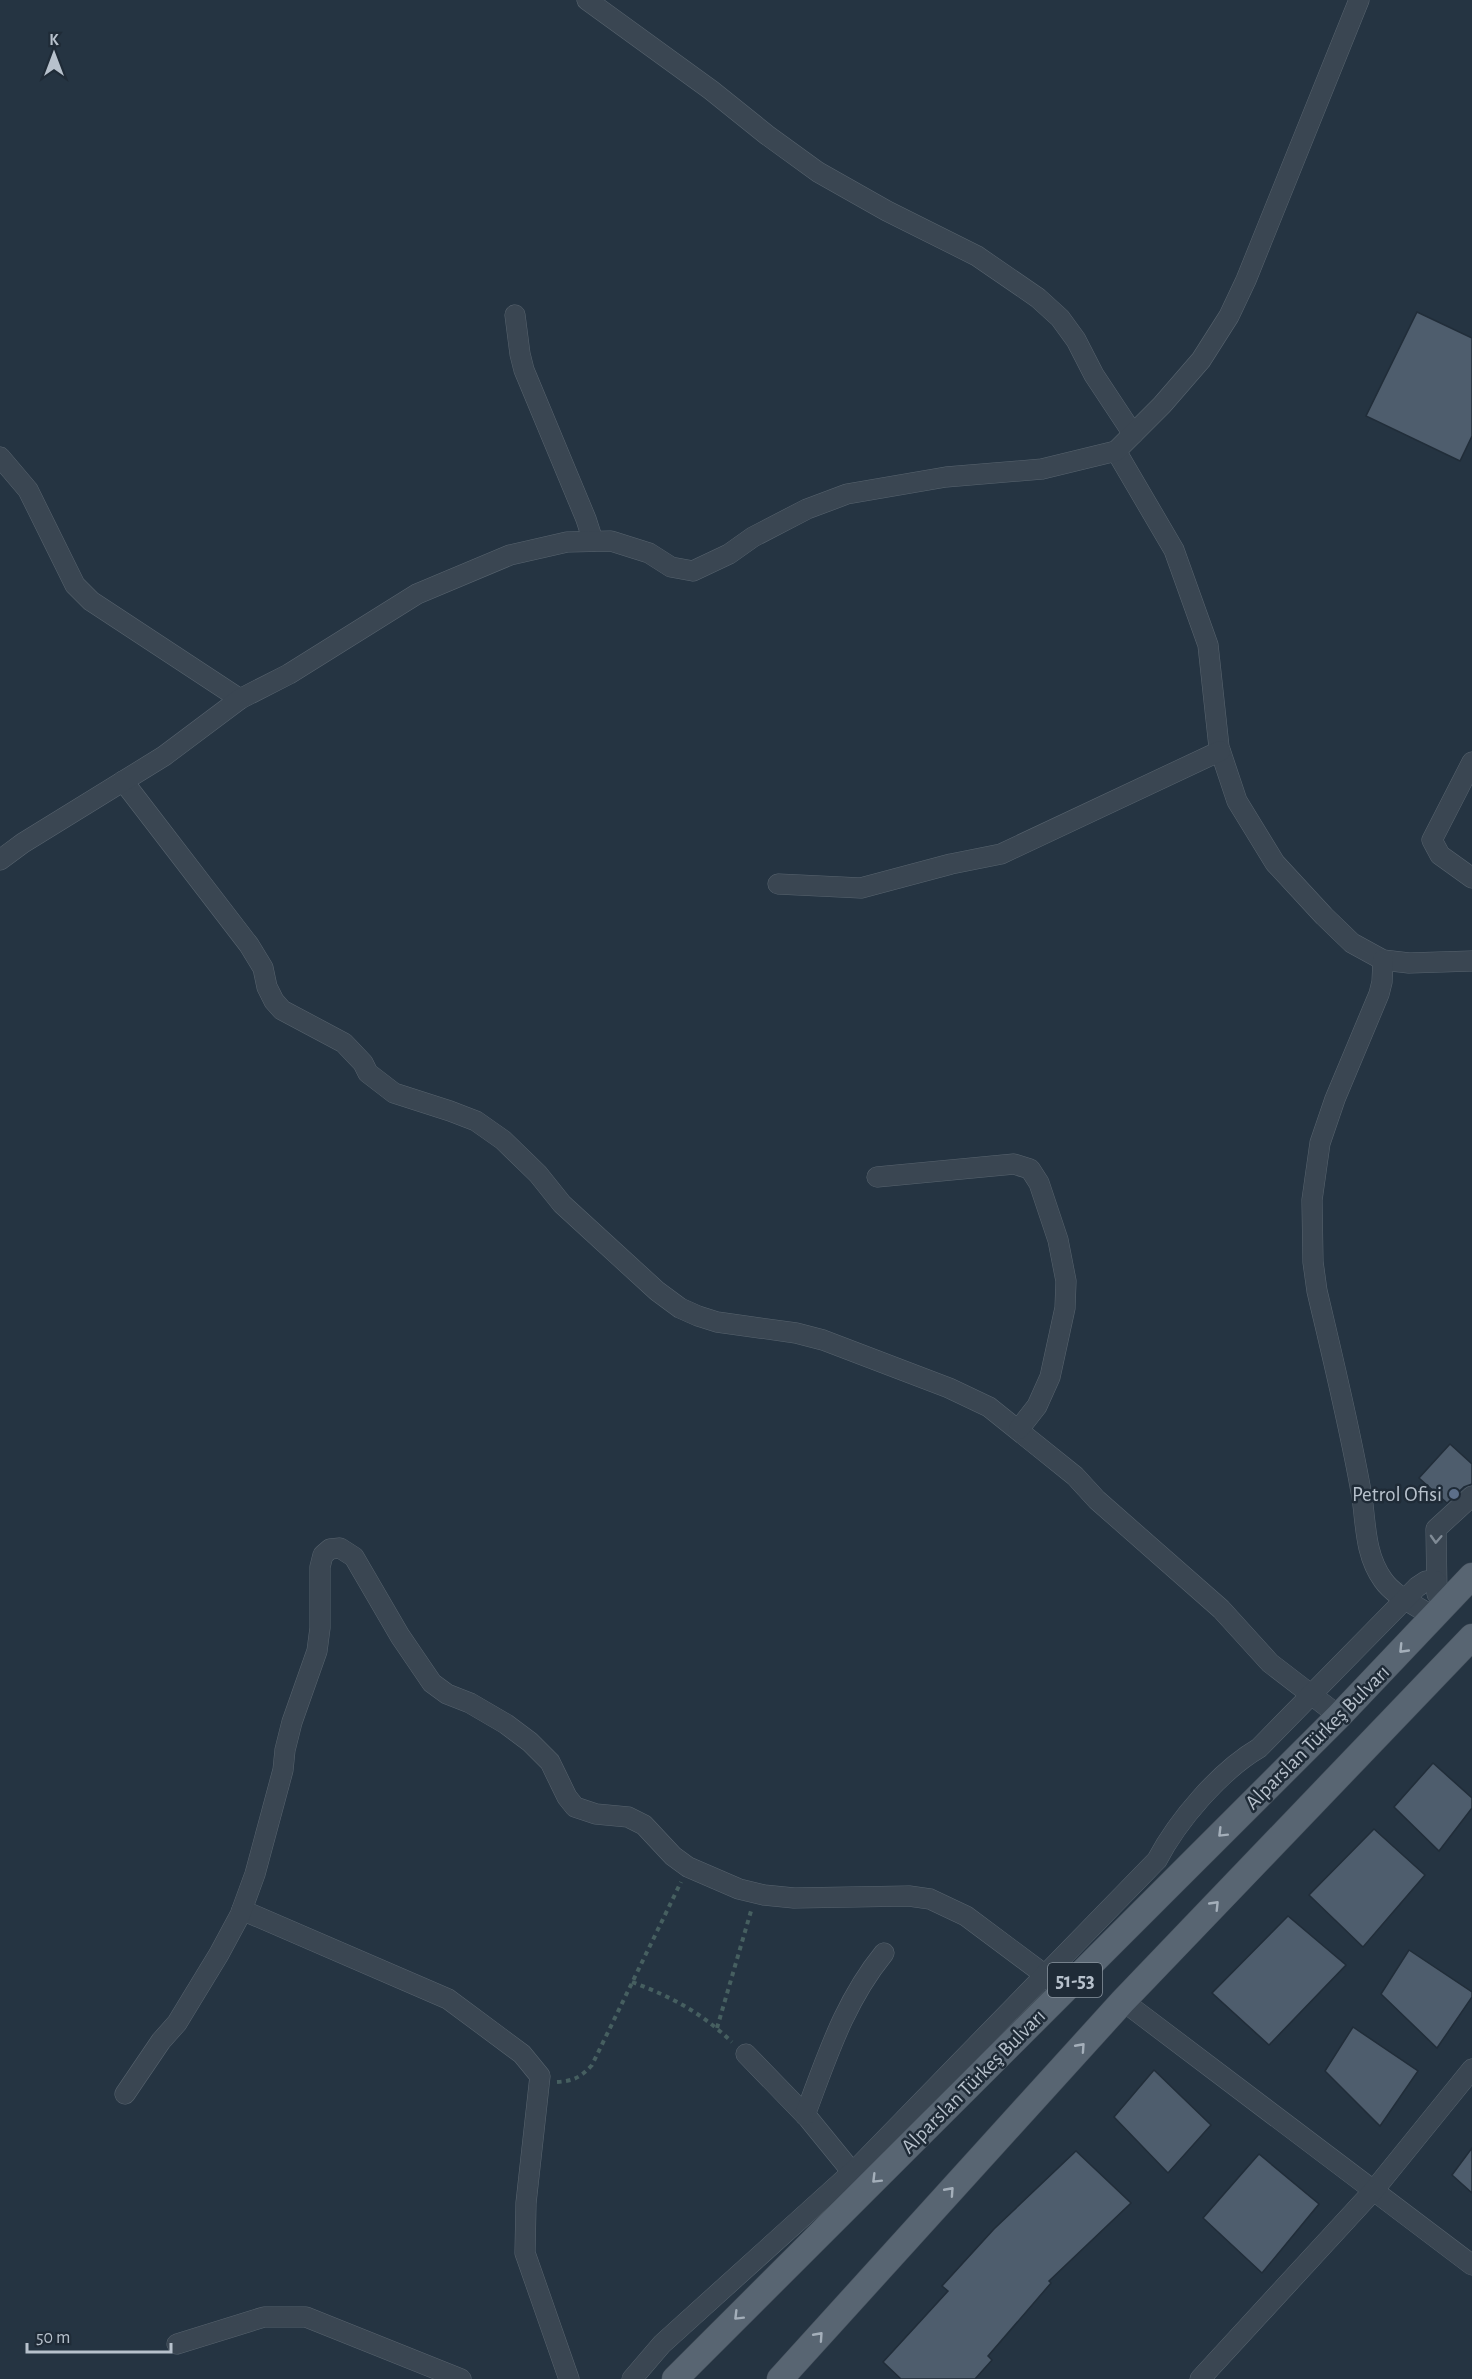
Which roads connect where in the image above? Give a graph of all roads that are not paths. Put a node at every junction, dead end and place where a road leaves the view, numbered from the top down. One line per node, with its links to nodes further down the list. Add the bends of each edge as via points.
1 (587, 0): 4 (street, via 818,172 977,256 1038,298 1076,340)
2 (1359, 0): 4 (street, via 1228,316 1201,360)
3 (515, 315): 7 (street, via 524,370)
4 (1133, 434): 5 (street)
5 (1116, 451): 7 (street, via 1042,469 946,477 847,494 807,509 693,571 670,567 649,553 611,541); 9 (street, via 1174,550 1208,645)
6 (0, 457): 8 (street, via 28,490 75,585 91,601)
7 (593, 541): 8 (street, via 567,542 510,555 417,594 289,674)
8 (240, 699): 11 (street, via 164,756)
9 (1221, 751): 14 (street, via 1001,855 861,888); 15 (street, via 1237,801 1275,863 1352,943)
10 (1472, 762): 13 (street, via 1432,840 1440,855)
11 (123, 781): 12 (street); 18 (street, via 249,945 263,968 274,1002 282,1010 344,1043 368,1073 394,1093 476,1121 503,1140 562,1204 680,1308 717,1322 796,1332 823,1340 972,1398)
12 (0, 860)
13 (1472, 878)
14 (778, 884)
15 (1383, 960): 16 (street); 22 (street, via 1378,994 1320,1143 1312,1200 1313,1262 1362,1497 1367,1543 1383,1581)
16 (1472, 962)
17 (877, 1177): 18 (street, via 1014,1164 1030,1169 1039,1183 1058,1240 1066,1281 1065,1308 1050,1377 1037,1406)
18 (1019, 1429): 25 (street, via 1221,1609 1270,1663)
19 (1472, 1496): 21 (street, one-way to 21, via 1436,1529)
20 (1472, 1576): 23 (main road, Alparslan Türkeş Bulvarı / 51-53)
21 (1436, 1581): 22 (street, via 1426,1581); 23 (street)
22 (1406, 1598): 23 (street); 25 (street)
23 (1436, 1614): 26 (main road, Alparslan Türkeş Bulvarı / 51-53, one-way to 26)
24 (1472, 1637): 30 (main road, Alparslan Türkeş Bulvarı / 51-53, one-way to 24)
25 (1312, 1697): 26 (street); 29 (street, via 1259,1748 1240,1759 1176,1826 1157,1860)
26 (1339, 1716): 29 (main road, Alparslan Türkeş Bulvarı / 51-53, one-way to 29)
27 (242, 1910): 29 (street, via 270,1825 292,1722 317,1651 323,1555 340,1548 354,1557 432,1683 506,1724 530,1742 550,1762 575,1807 628,1817 644,1825 688,1867 739,1889 794,1898 930,1899 966,1916); 33 (street, via 177,2023); 40 (street, via 448,1999 522,2054 540,2076 526,2203 525,2253)
28 (884, 1953): 34 (street, via 858,1988)
29 (1054, 1984): 35 (street); 42 (main road, Alparslan Türkeş Bulvarı / 51-53, one-way to 42)
30 (1123, 2001): 36 (street); 43 (main road, Alparslan Türkeş Bulvarı / 51-53, one-way to 30)
31 (746, 2055): 34 (street)
32 (1469, 2079): 36 (street)
33 (125, 2094)
34 (805, 2115): 35 (street)
35 (852, 2172): 41 (street, via 663,2344)
36 (1374, 2190): 37 (street); 44 (street)
37 (1472, 2265)
38 (177, 2344): 39 (street, via 264,2317 306,2317)
39 (461, 2379)
40 (569, 2379)
41 (632, 2379)
42 (675, 2379)
43 (780, 2379)
44 (1200, 2379)

